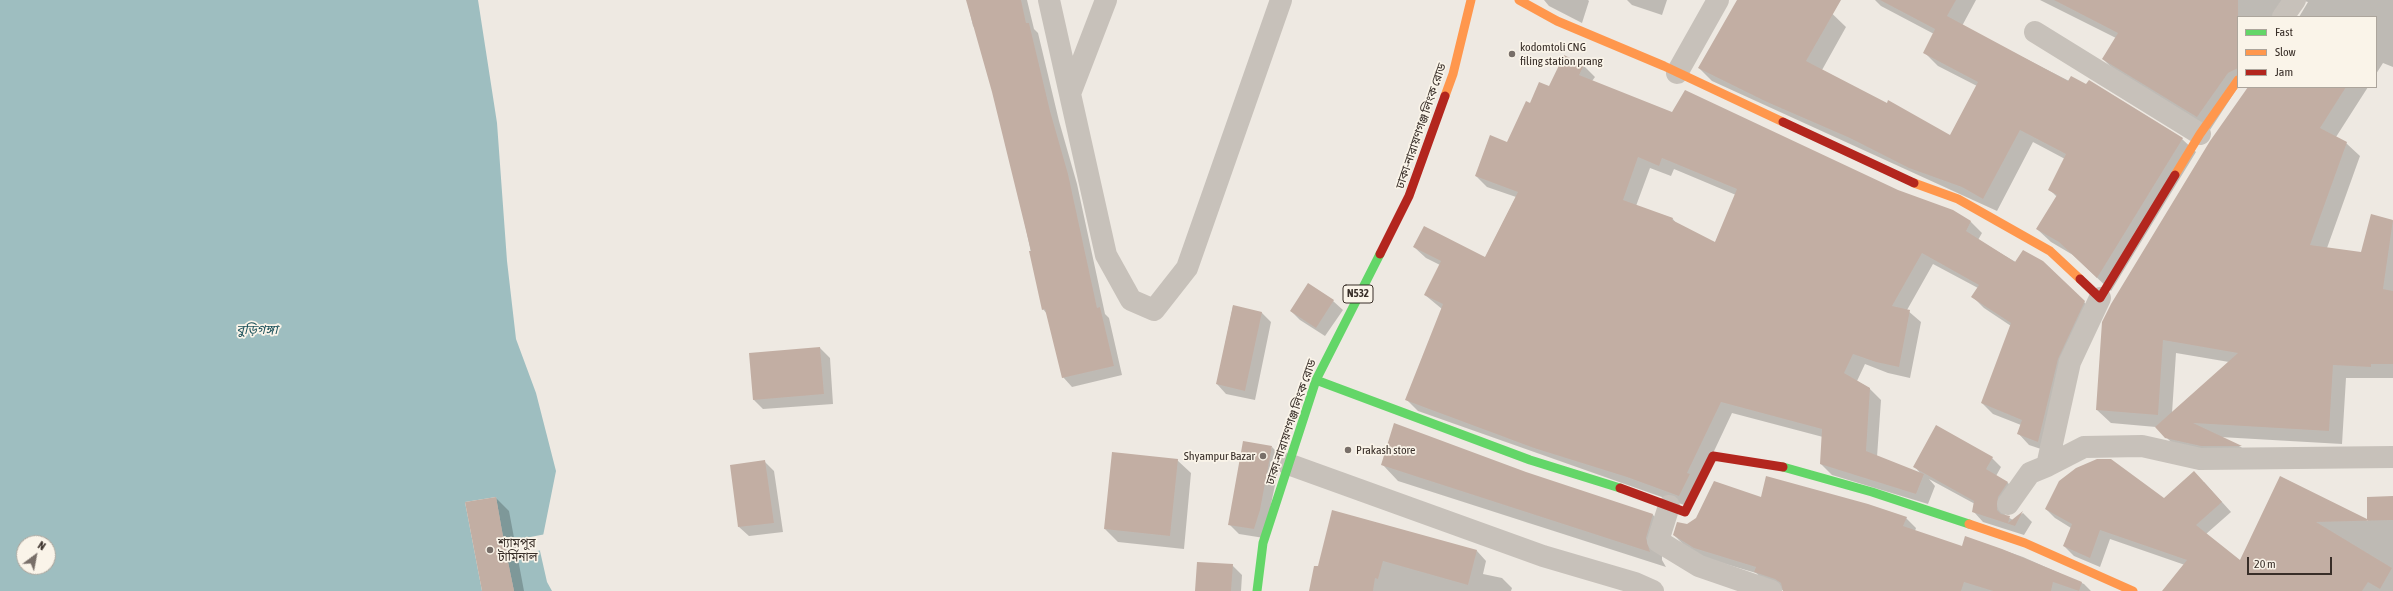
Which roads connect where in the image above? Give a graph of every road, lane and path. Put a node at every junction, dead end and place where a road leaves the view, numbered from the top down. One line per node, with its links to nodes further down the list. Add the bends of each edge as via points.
1 (1049, 0): 12 (street)
2 (1106, 0): 12 (street)
3 (1281, 0): 12 (street, via 1187,268 1154,310 1131,300 1106,255)
4 (1471, 0): 15 (main road, ঢাকা-নারায়ণগঞ্জ লিংক রোড / N532, via 1453,74 1409,196)
5 (1519, 0): 10 (main road, via 1557,21)
6 (1718, 0): 10 (street)
7 (2295, 0): 8 (street)
8 (2283, 16)
9 (2035, 32): 13 (street)
10 (1677, 73): 14 (main road, via 1904,179 1958,199 2050,251)
11 (2237, 81): 13 (main road)
12 (1071, 92)
13 (2200, 134): 14 (main road)
14 (2100, 298): 18 (street, via 2070,362)
15 (1316, 380): 17 (main road, ঢাকা-নারায়ণগঞ্জ লিংক রোড / N532); 20 (main road, via 1530,460)
16 (2393, 457): 18 (street, via 2200,459 2142,446 2084,447)
17 (1288, 464): 21 (main road, ঢাকা-নারায়ণগঞ্জ লিংক রোড / N532, via 1263,543); 22 (street, via 1543,556 1635,583)
18 (2047, 466): 19 (street, via 2030,472)
19 (2008, 504)
20 (1669, 506): 23 (street, via 1658,541 1699,566); 24 (main road, via 1685,512 1713,456 1776,465 1872,492 2025,543)
21 (1257, 591)
22 (1653, 591)
23 (1771, 591)
24 (2133, 591)

